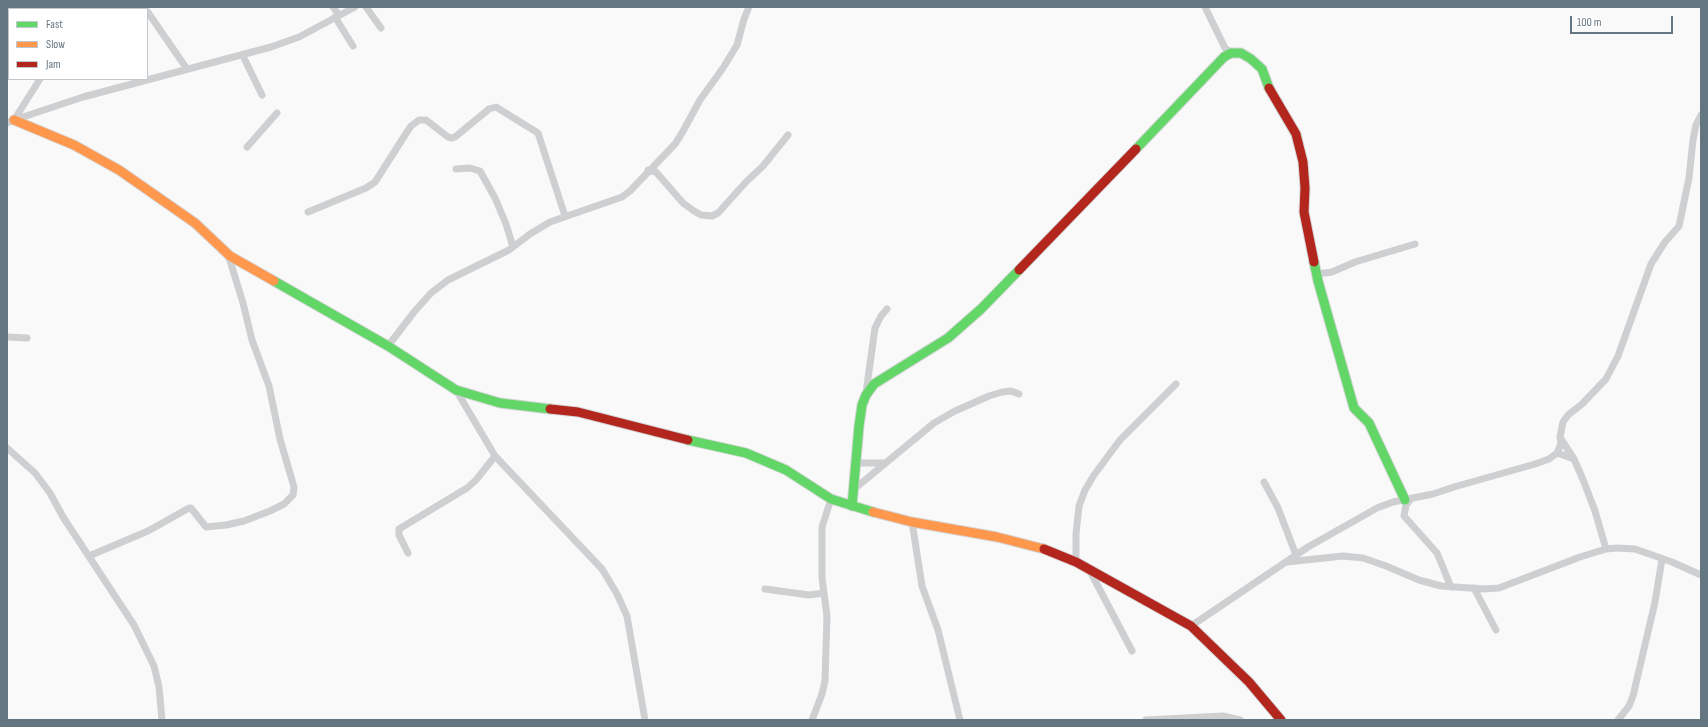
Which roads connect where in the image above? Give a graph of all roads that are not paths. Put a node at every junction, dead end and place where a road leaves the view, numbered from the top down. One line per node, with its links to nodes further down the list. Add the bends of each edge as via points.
1 (332, 7): 7 (street)
2 (355, 7): 7 (street)
3 (366, 7): 8 (street)
4 (749, 7): 23 (street, via 737,46 700,100 675,144)
5 (1205, 7): 10 (street, via 1225,48)
6 (148, 12): 12 (street)
7 (337, 16): 9 (street); 11 (street, via 298,37)
8 (381, 28)
9 (353, 46)
10 (1231, 53): 29 (street, via 1241,53 1262,69 1269,87 1296,134 1303,162 1304,212); 37 (street, via 1213,67 981,309 928,352 883,377)
11 (243, 56): 12 (street); 16 (street)
12 (187, 69): 15 (street)
13 (39, 80): 19 (street)
14 (147, 80): 19 (street, via 84,97)
15 (148, 80)
16 (262, 95)
17 (277, 113): 21 (street)
18 (1701, 115): 38 (street, via 1693,140 1689,178 1679,226 1651,264 1618,356 1606,379 1568,415 1563,422)
19 (10, 122): 28 (street, via 74,145 119,170 195,223)
20 (788, 135): 23 (street, via 763,166 718,213 712,216 701,216 694,211 683,203 656,172)
21 (247, 146)
22 (456, 169): 27 (street, via 470,168 480,171 495,198)
23 (648, 170): 25 (street, via 622,197)
24 (308, 212): 25 (street, via 366,188 374,182 407,132 419,120 426,120 452,138 489,109 496,107 538,133)
25 (566, 216): 27 (street, via 550,222)
26 (1415, 244): 29 (street, via 1355,262 1332,272)
27 (513, 247): 33 (street, via 448,280 414,312)
28 (228, 254): 33 (street); 54 (street, via 252,340 267,378 280,439 294,487 293,495 284,504 270,511 226,525 206,527 189,508 148,531)
29 (1317, 274): 48 (street, via 1354,408 1369,423)
30 (888, 309): 37 (street, via 875,328)
31 (7, 337): 32 (street)
32 (27, 338)
33 (388, 346): 35 (street)
34 (1176, 384): 56 (street, via 1120,440 1085,490 1079,506)
35 (456, 390): 41 (street); 47 (street, via 500,402 578,412 659,434 746,453 786,470)
36 (1018, 394): 44 (street, via 1011,391 1002,392 955,411 934,423)
37 (866, 395): 43 (street, via 862,405)
38 (1560, 437): 40 (street, via 1561,444); 42 (street)
39 (7, 448): 54 (street, via 35,473)
40 (1557, 453): 42 (street); 48 (street, via 1535,464 1434,494)
41 (495, 456): 52 (street, via 467,488 399,529); 68 (street, via 602,569 627,616)
42 (1574, 458): 51 (street, via 1595,511)
43 (856, 463): 44 (street); 46 (street)
44 (885, 463): 46 (street)
45 (1264, 482): 53 (street, via 1278,508)
46 (853, 490): 49 (street)
47 (831, 499): 49 (street); 63 (street, via 822,527)
48 (1408, 499): 53 (street, via 1377,508); 60 (street, via 1404,516 1437,553)
49 (852, 506): 50 (street)
50 (912, 522): 56 (street, via 997,537 1042,548); 70 (street, via 922,586 938,630)
51 (1606, 549): 55 (street, via 1635,549); 61 (street, via 1536,572 1498,588)
52 (408, 553)
53 (1296, 555): 57 (street)
54 (89, 556): 67 (street, via 134,625 149,654 159,687)
55 (1662, 559): 59 (street); 74 (street, via 1655,602 1633,696 1630,706)
56 (1076, 562): 58 (street)
57 (1285, 563): 60 (street, via 1343,556 1363,558 1419,580); 64 (street)
58 (1089, 569): 64 (street); 66 (street)
59 (1701, 575)
60 (1451, 587): 61 (street)
61 (1474, 588): 65 (street)
62 (765, 589): 63 (street, via 809,595)
63 (824, 593): 69 (street, via 827,616 825,681)
64 (1191, 626): 73 (street, via 1249,682)
65 (1496, 630)
66 (1132, 651)
67 (162, 720)
68 (645, 720)
69 (812, 720)
70 (960, 720)
71 (1146, 720): 72 (street, via 1223,716)
72 (1240, 720)
73 (1280, 720)
74 (1618, 720)

